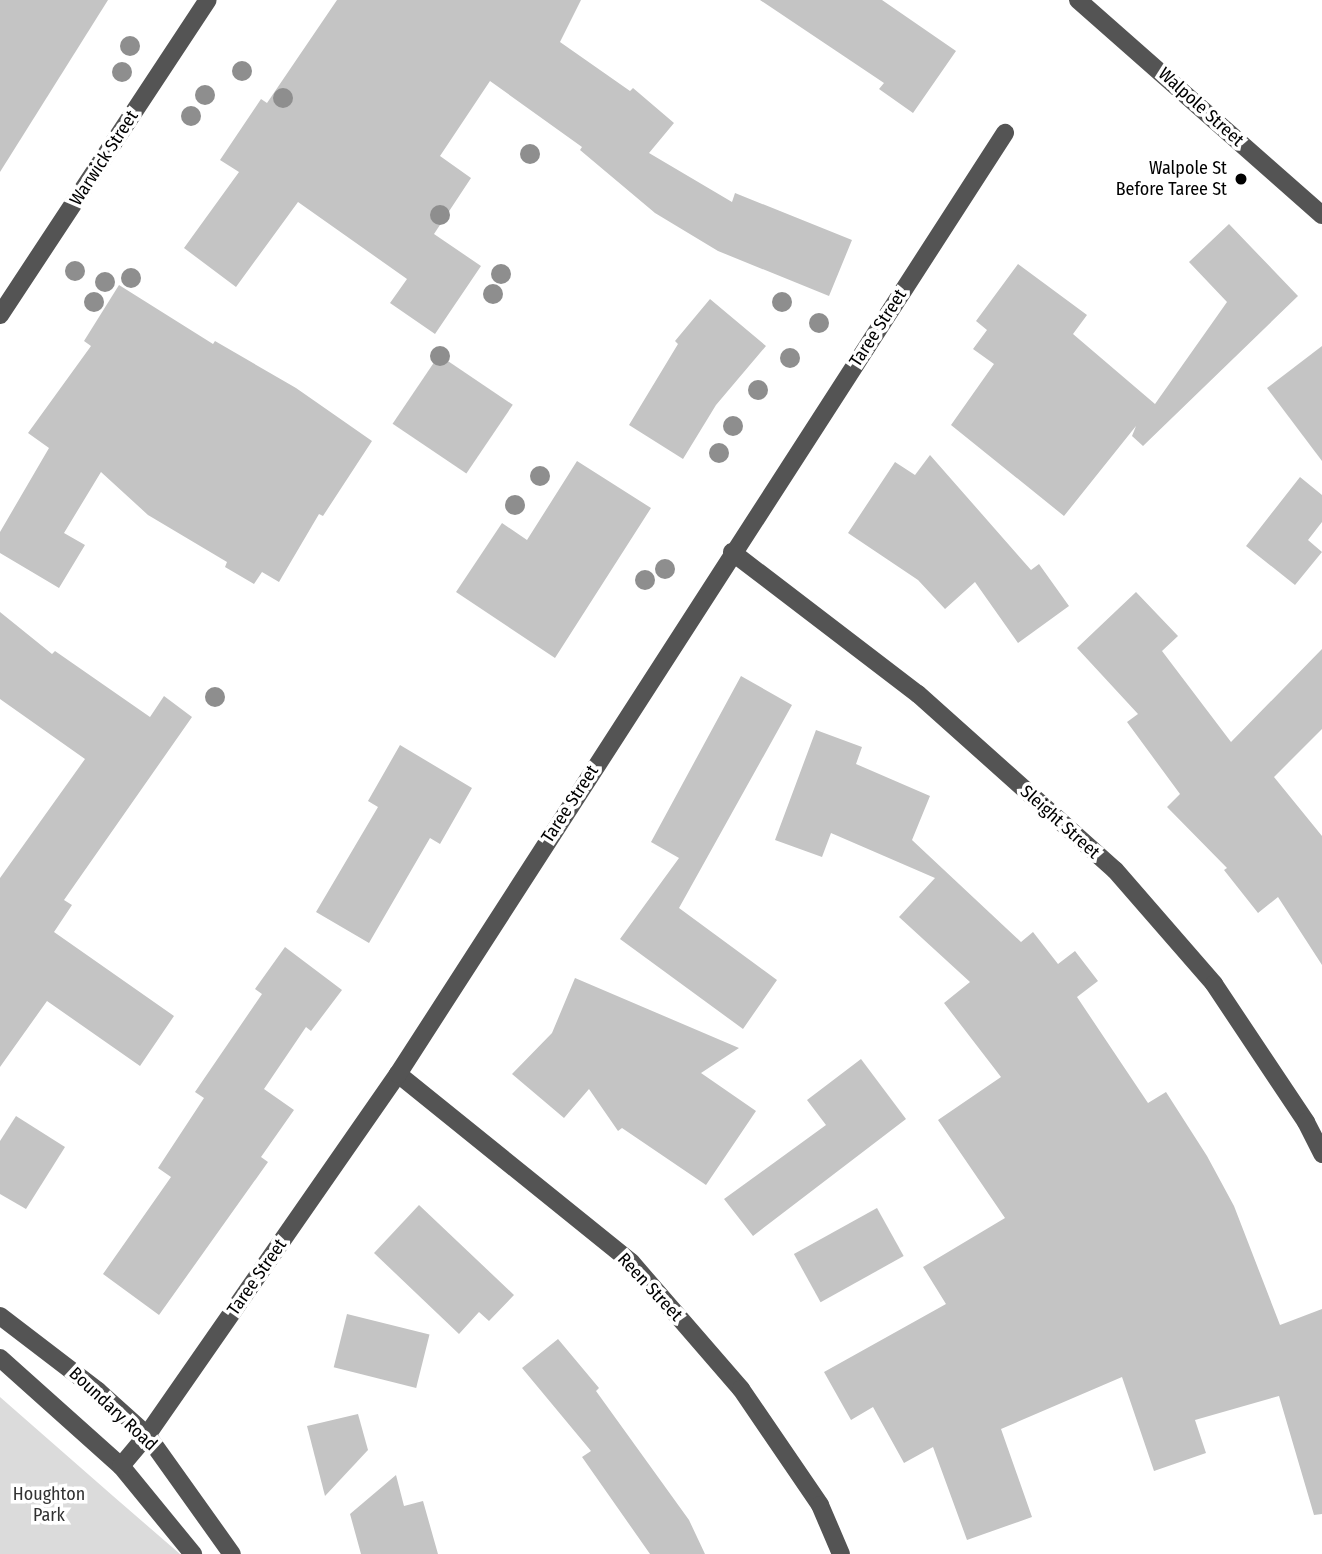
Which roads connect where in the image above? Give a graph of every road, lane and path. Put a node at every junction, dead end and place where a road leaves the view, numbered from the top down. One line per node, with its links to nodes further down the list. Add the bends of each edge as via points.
1 (208, 0): 5 (street, Warwick Street)
2 (1078, 0): 4 (street, Walpole Street)
3 (1005, 133): 6 (street, Taree Street)
4 (1322, 215)
5 (0, 315)
6 (732, 552): 7 (street, Taree Street); 8 (street, Sleight Street, via 918,694 1115,870 1214,984 1306,1122)
7 (398, 1074): 11 (street, Taree Street); 15 (street, Reen Street, via 631,1262 741,1389 820,1505)
8 (1322, 1154)
9 (0, 1316): 11 (street, Boundary Road)
10 (0, 1357): 12 (street, Boundary Road)
11 (147, 1435): 12 (street, Taree Street); 14 (street, Boundary Road)
12 (121, 1466): 13 (street, Boundary Road)
13 (193, 1554)
14 (232, 1554)
15 (841, 1554)

